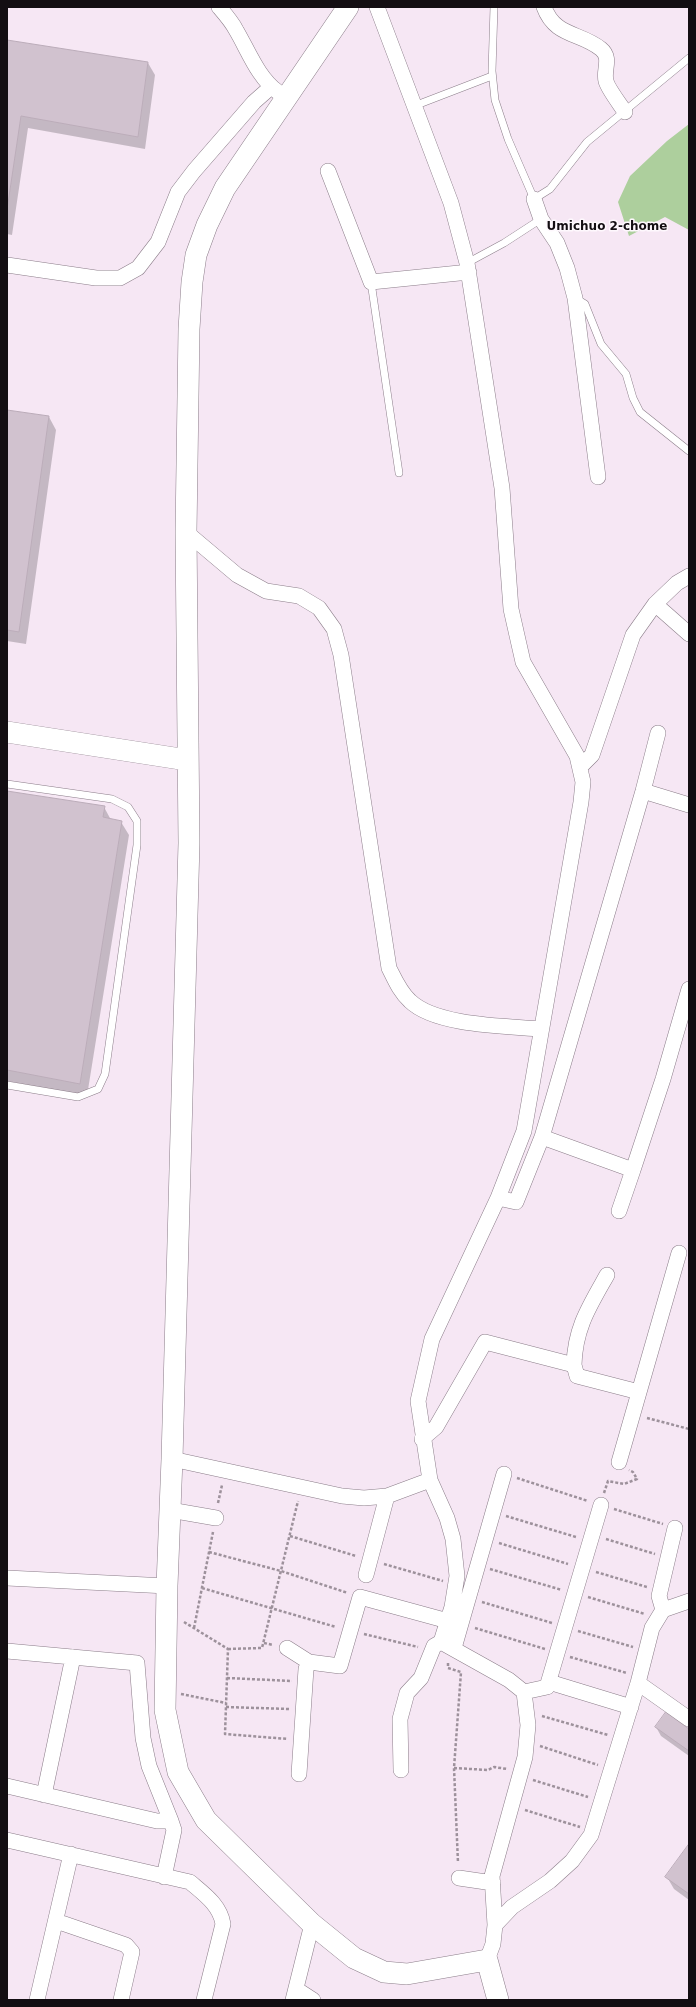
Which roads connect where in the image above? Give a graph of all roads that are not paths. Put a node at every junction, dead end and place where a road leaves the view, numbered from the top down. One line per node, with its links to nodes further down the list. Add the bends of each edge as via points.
1 (219, 7): 8 (street, via 235,27 263,77)
2 (348, 7): 8 (street)
3 (377, 7): 9 (street)
4 (494, 7): 7 (lane)
5 (544, 7): 10 (street, via 547,15 562,31 602,49 607,58 606,81)
6 (689, 58): 10 (lane)
7 (492, 76): 9 (lane); 12 (lane, via 497,107 508,139)
8 (279, 92): 14 (street, via 254,102 194,171 178,192 158,242 138,268 120,278 96,278); 21 (street, via 224,188 196,255 189,329)
9 (414, 106): 15 (street, via 451,203)
10 (625, 112): 12 (lane, via 587,142 550,190)
11 (328, 171): 16 (street)
12 (534, 198): 13 (street)
13 (541, 219): 15 (lane); 17 (street, via 557,243 568,268)
14 (7, 265)
15 (468, 267): 16 (street); 28 (street, via 502,488 513,617 523,662)
16 (371, 282): 19 (lane)
17 (575, 298): 18 (lane, via 585,304 601,344 626,374 640,412); 20 (street)
18 (689, 451)
19 (399, 473)
20 (598, 478)
21 (186, 532): 27 (street); 33 (street, via 237,574 266,591 299,596 319,608 334,629 341,655 389,968 398,987 411,1002 433,1016 463,1022)
22 (689, 576): 23 (street, via 677,583)
23 (655, 604): 24 (street); 28 (street, via 633,635 592,755)
24 (689, 634)
25 (7, 732): 27 (street)
26 (658, 733): 30 (street)
27 (187, 760): 44 (street, via 189,843)
28 (581, 766): 33 (street, via 582,802)
29 (7, 784): 34 (lane, via 112,799 128,807 138,821 137,845 105,1074 98,1089 78,1096)
30 (643, 791): 31 (street); 35 (street)
31 (689, 804)
32 (689, 989): 36 (street)
33 (541, 1029): 37 (street, via 524,1131)
34 (7, 1086)
35 (542, 1137): 36 (street); 37 (street, via 516,1202)
36 (633, 1170): 38 (street)
37 (498, 1198): 43 (street, via 432,1339 418,1401)
38 (619, 1211)
39 (680, 1253): 42 (street)
40 (607, 1275): 41 (street, via 582,1320 574,1351)
41 (574, 1365): 42 (street, via 577,1376); 43 (street, via 485,1342 436,1427)
42 (639, 1392): 45 (street)
43 (422, 1439): 47 (street)
44 (172, 1459): 48 (street, via 342,1496); 50 (street)
45 (619, 1462)
46 (504, 1474): 58 (street, via 468,1598)
47 (430, 1480): 48 (street); 58 (street, via 447,1518 453,1539 457,1576)
48 (387, 1496): 53 (street)
49 (601, 1505): 65 (street)
50 (170, 1510): 51 (street); 55 (street)
51 (216, 1518)
52 (675, 1528): 57 (street, via 659,1596)
53 (366, 1575)
54 (7, 1580): 55 (street)
55 (166, 1586): 80 (street, via 165,1710 178,1772 206,1820)
56 (689, 1601): 57 (street)
57 (660, 1614): 64 (street, via 652,1628)
58 (454, 1623): 59 (street); 63 (street, via 360,1596 340,1666)
59 (445, 1646): 66 (street, via 509,1680); 69 (street, via 407,1692 400,1719)
60 (287, 1648): 63 (street)
61 (7, 1651): 62 (street)
62 (73, 1657): 72 (street); 73 (street, via 137,1663 143,1738 149,1766)
63 (309, 1662): 70 (street, via 306,1668)
64 (638, 1680): 67 (street); 68 (street)
65 (549, 1682): 66 (street, via 547,1687); 67 (street)
66 (524, 1692): 78 (street, via 528,1725 526,1742)
67 (631, 1707): 81 (street, via 593,1831 572,1861 512,1907)
68 (689, 1719)
69 (401, 1770)
70 (299, 1774)
71 (7, 1786): 72 (street)
72 (44, 1794): 73 (street, via 157,1821)
73 (171, 1821): 76 (street, via 174,1830)
74 (7, 1840): 75 (street)
75 (71, 1854): 76 (street); 79 (street)
76 (164, 1877): 86 (street, via 190,1882 221,1914 223,1924)
77 (459, 1878): 78 (street)
78 (492, 1883): 81 (street)
79 (56, 1922): 84 (street); 85 (street, via 126,1944 132,1952)
80 (312, 1924): 82 (street, via 354,1958 384,1972 407,1974); 83 (street)
81 (495, 1925): 82 (street, via 493,1944)
82 (487, 1960): 88 (street)
83 (295, 1994): 87 (street)
84 (37, 2000)
85 (121, 2000)
86 (204, 2000)
87 (314, 2000)
88 (498, 2000)

